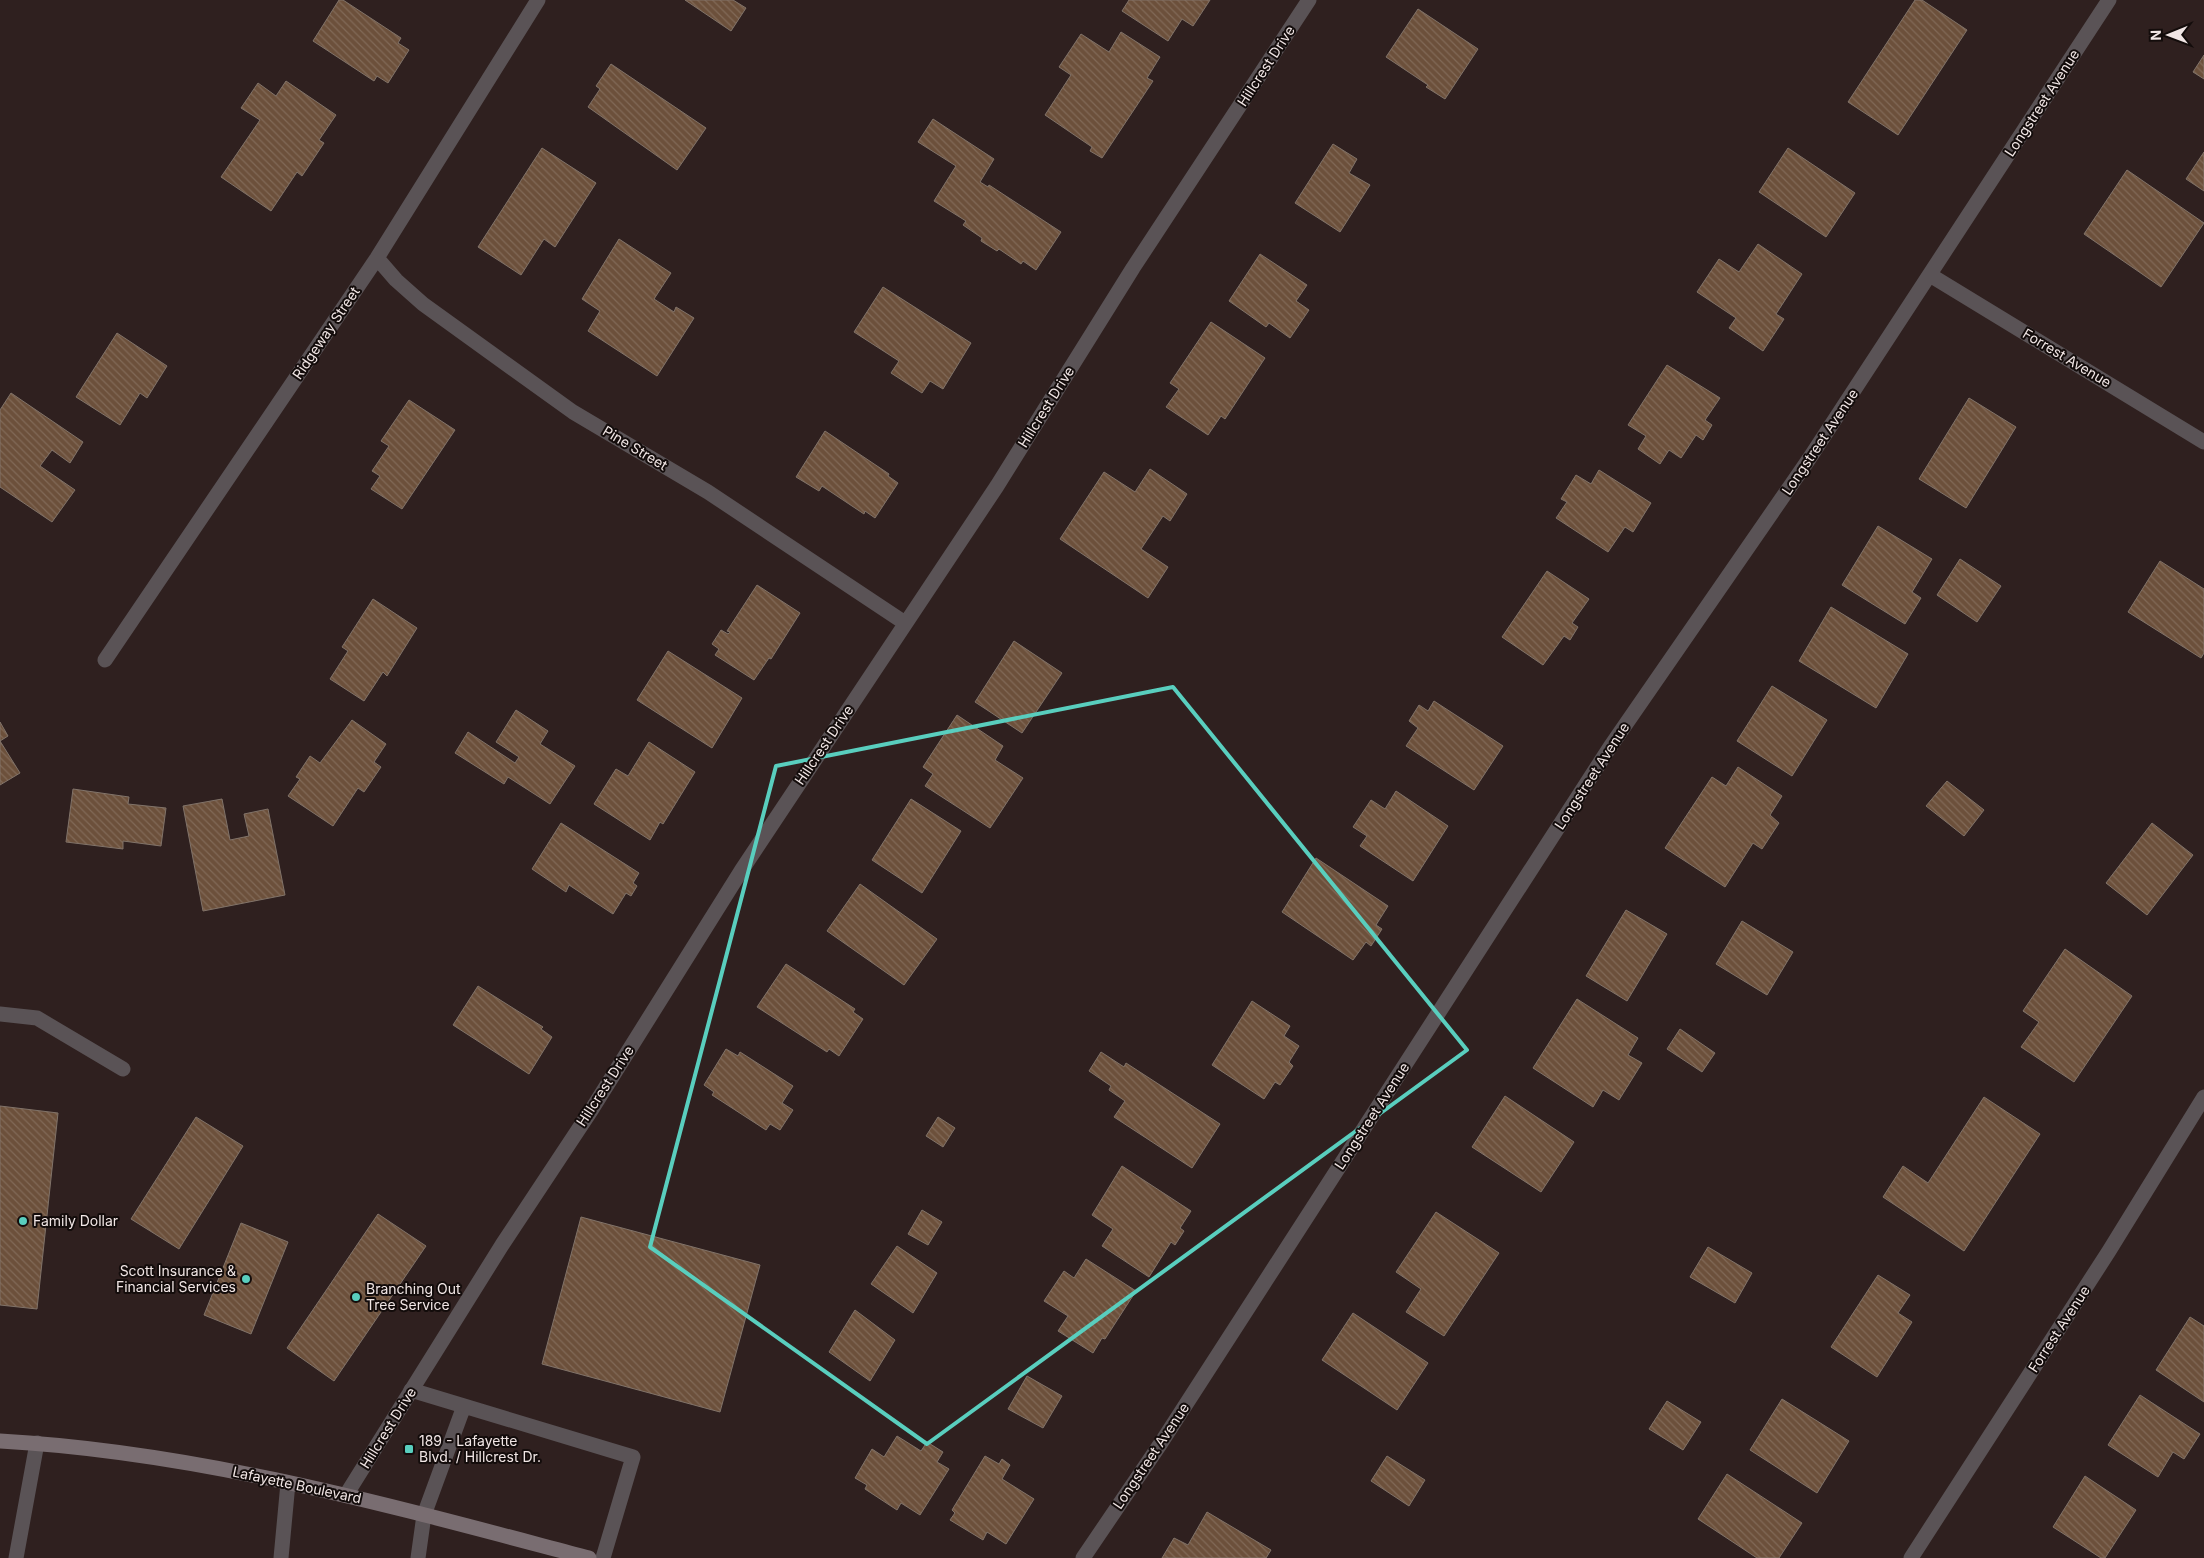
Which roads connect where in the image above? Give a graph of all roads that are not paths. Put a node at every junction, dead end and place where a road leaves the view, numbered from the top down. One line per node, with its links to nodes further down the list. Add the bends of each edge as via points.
1 (538, 0): 4 (street, Ridgeway Street)
2 (1309, 0): 7 (street, Hillcrest Drive, via 1133,268 997,486)
3 (2109, 0): 5 (street, Longstreet Avenue)
4 (377, 258): 7 (street, Pine Street, via 423,304 573,412 708,492); 8 (street, Ridgeway Street)
5 (1930, 274): 6 (street, Forrest Avenue); 24 (street, Longstreet Avenue, via 1809,459 1610,747)
6 (2204, 442)
7 (905, 623): 12 (street, Hillcrest Drive, via 741,871)
8 (105, 660)
9 (0, 1014): 10 (street, via 37,1018)
10 (123, 1068)
11 (2204, 1097): 25 (street, Forrest Avenue)
12 (411, 1390): 13 (street); 17 (street, Hillcrest Drive)
13 (464, 1406): 18 (street); 23 (street, via 633,1457)
14 (0, 1440): 15 (main road, Lafayette Boulevard)
15 (37, 1443): 16 (main road, Lafayette Boulevard, via 205,1465); 19 (street)
16 (288, 1483): 17 (main road, Lafayette Boulevard); 20 (street)
17 (346, 1495): 18 (main road, Lafayette Boulevard)
18 (424, 1515): 21 (street); 22 (main road, Lafayette Boulevard)
19 (16, 1558)
20 (281, 1558)
21 (418, 1558)
22 (588, 1558)
23 (603, 1558)
24 (1083, 1558)
25 (1911, 1558)

